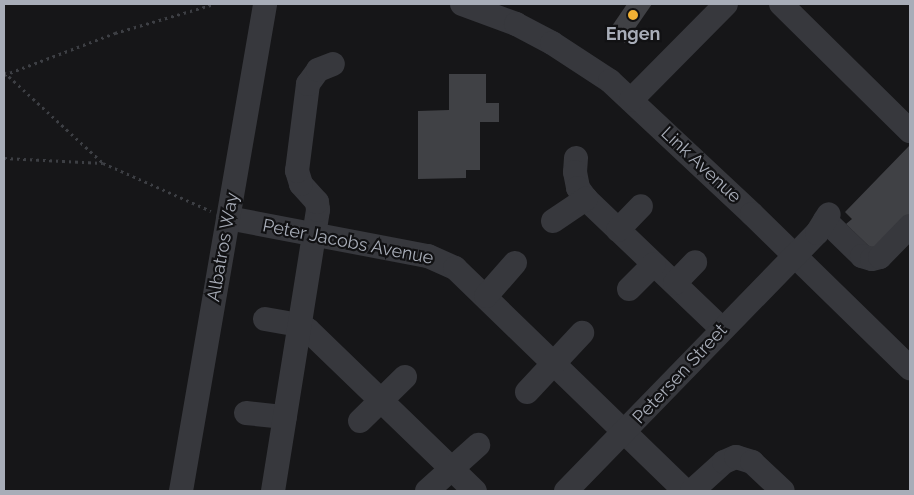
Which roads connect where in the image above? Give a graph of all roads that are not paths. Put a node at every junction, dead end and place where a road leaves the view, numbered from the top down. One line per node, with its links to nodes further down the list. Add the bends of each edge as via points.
1 (265, 4): 11 (street, Albatros Way)
2 (462, 4): 6 (street, Link Avenue, via 516,24 552,43 588,65)
3 (726, 4): 6 (street)
4 (781, 4): 7 (street)
5 (333, 64): 15 (street, via 318,70 308,84 298,165 301,184 318,206)
6 (631, 100): 16 (street, Link Avenue)
7 (910, 131)
8 (576, 158): 9 (street, via 578,188)
9 (586, 199): 12 (street); 14 (street)
10 (641, 206): 14 (street)
11 (228, 218): 15 (street, Peter Jacobs Avenue); 38 (street, Albatros Way)
12 (553, 221)
13 (910, 226): 16 (street, Petersen Street, via 880,257 872,260 862,256 827,217)
14 (618, 230): 19 (street)
15 (315, 235): 22 (street, Peter Jacobs Avenue, via 428,256 455,268); 24 (street)
16 (794, 256): 25 (street, Petersen Street); 28 (street, Link Avenue)
17 (695, 262): 20 (street)
18 (514, 263): 22 (street)
19 (654, 264): 20 (street); 21 (street)
20 (675, 283): 25 (street)
21 (629, 289)
22 (486, 296): 27 (street, Peter Jacobs Avenue)
23 (265, 319): 24 (street)
24 (300, 325): 31 (street, via 323,343); 33 (street)
25 (722, 328): 35 (street, Petersen Street)
26 (582, 333): 27 (street)
27 (555, 363): 30 (street); 35 (street, Peter Jacobs Avenue)
28 (910, 368)
29 (405, 377): 31 (street)
30 (527, 392)
31 (380, 400): 34 (street); 37 (street)
32 (246, 413): 33 (street)
33 (285, 417): 39 (street)
34 (360, 421)
35 (626, 431): 42 (street, Petersen Street); 43 (street, Peter Jacobs Avenue)
36 (478, 445): 37 (street)
37 (452, 469): 40 (street); 41 (street)
38 (181, 491)
39 (273, 491)
40 (428, 491)
41 (475, 491)
42 (566, 491)
43 (685, 491)
44 (692, 491): 45 (street, via 724,462 736,457 752,462)
45 (783, 491)

